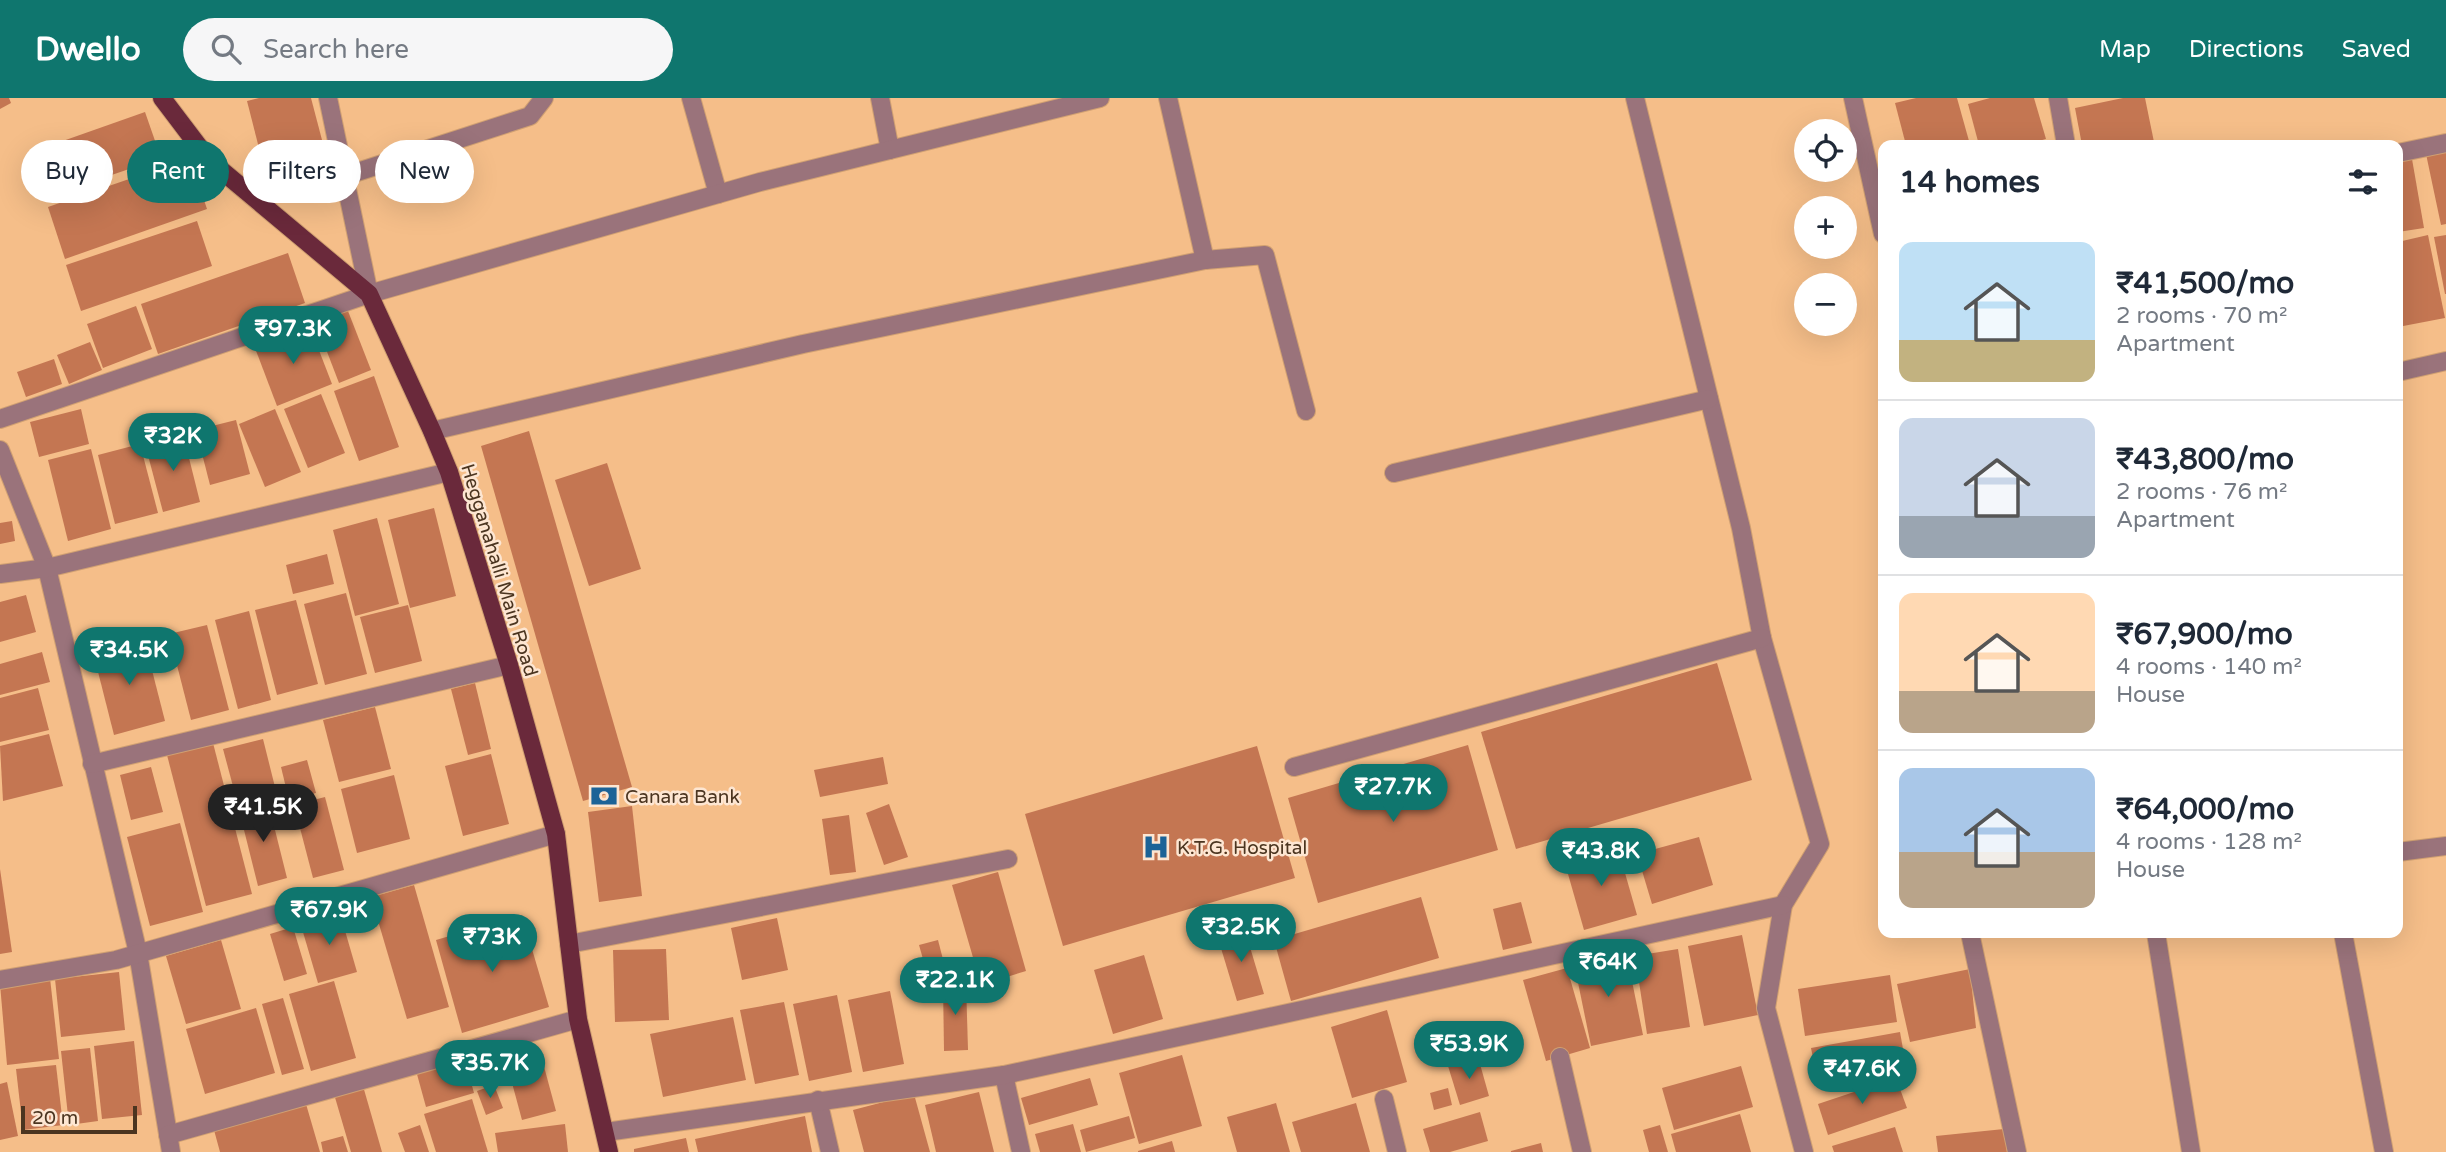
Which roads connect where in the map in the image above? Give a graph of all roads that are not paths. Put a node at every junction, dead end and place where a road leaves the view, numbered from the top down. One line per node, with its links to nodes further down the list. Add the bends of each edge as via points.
1 (162, 98): 21 (main road, Hegganahalli Main Road, via 209,160)
2 (328, 98): 11 (street)
3 (544, 98): 16 (street, via 530,116)
4 (691, 98): 17 (street)
5 (880, 98): 14 (street)
6 (1100, 98): 14 (street)
7 (1168, 98): 20 (street)
8 (1634, 98): 24 (street)
9 (1853, 98): 19 (street)
10 (2058, 98): 12 (street)
11 (337, 140)
12 (2065, 140)
13 (2446, 143): 15 (street)
14 (890, 150): 17 (street)
15 (2403, 152)
16 (361, 171)
17 (718, 194): 21 (street)
18 (351, 203): 21 (street)
19 (1878, 211)
20 (1205, 260): 25 (street, via 1265,255); 27 (street, via 803,344)
21 (369, 293): 26 (street); 27 (main road, Hegganahalli Main Road)
22 (2446, 361): 23 (street)
23 (2403, 371)
24 (1709, 399): 30 (street); 33 (street)
25 (1306, 411)
26 (0, 419)
27 (432, 431): 29 (main road, Hegganahalli Main Road)
28 (0, 450): 31 (street)
29 (449, 472): 31 (street); 34 (main road, Hegganahalli Main Road)
30 (1394, 473)
31 (47, 568): 32 (street); 35 (street)
32 (0, 574)
33 (1762, 638): 36 (street); 41 (street, via 1819,844)
34 (509, 665): 35 (street); 37 (main road, Hegganahalli Main Road)
35 (92, 764): 46 (street)
36 (1294, 767)
37 (556, 834): 45 (main road, Hegganahalli Main Road); 46 (street)
38 (2446, 846): 39 (street)
39 (2403, 851)
40 (1008, 859): 45 (street)
41 (1783, 905): 50 (street); 60 (street, via 1766,1008)
42 (1971, 938): 61 (street)
43 (2157, 938): 62 (street)
44 (2344, 938): 63 (street)
45 (569, 944): 48 (main road, Hegganahalli Main Road)
46 (138, 953): 47 (street); 54 (street)
47 (0, 980)
48 (578, 1019): 53 (main road, Hegganahalli Main Road); 54 (street)
49 (1560, 1057): 59 (street)
50 (1004, 1075): 52 (street); 57 (street)
51 (1384, 1099): 58 (street)
52 (818, 1100): 53 (street); 56 (street)
53 (606, 1132): 55 (main road, Hegganahalli Main Road)
54 (167, 1147)
55 (609, 1152)
56 (830, 1152)
57 (1021, 1152)
58 (1397, 1152)
59 (1582, 1152)
60 (1804, 1152)
61 (2017, 1152)
62 (2191, 1152)
63 (2384, 1152)

